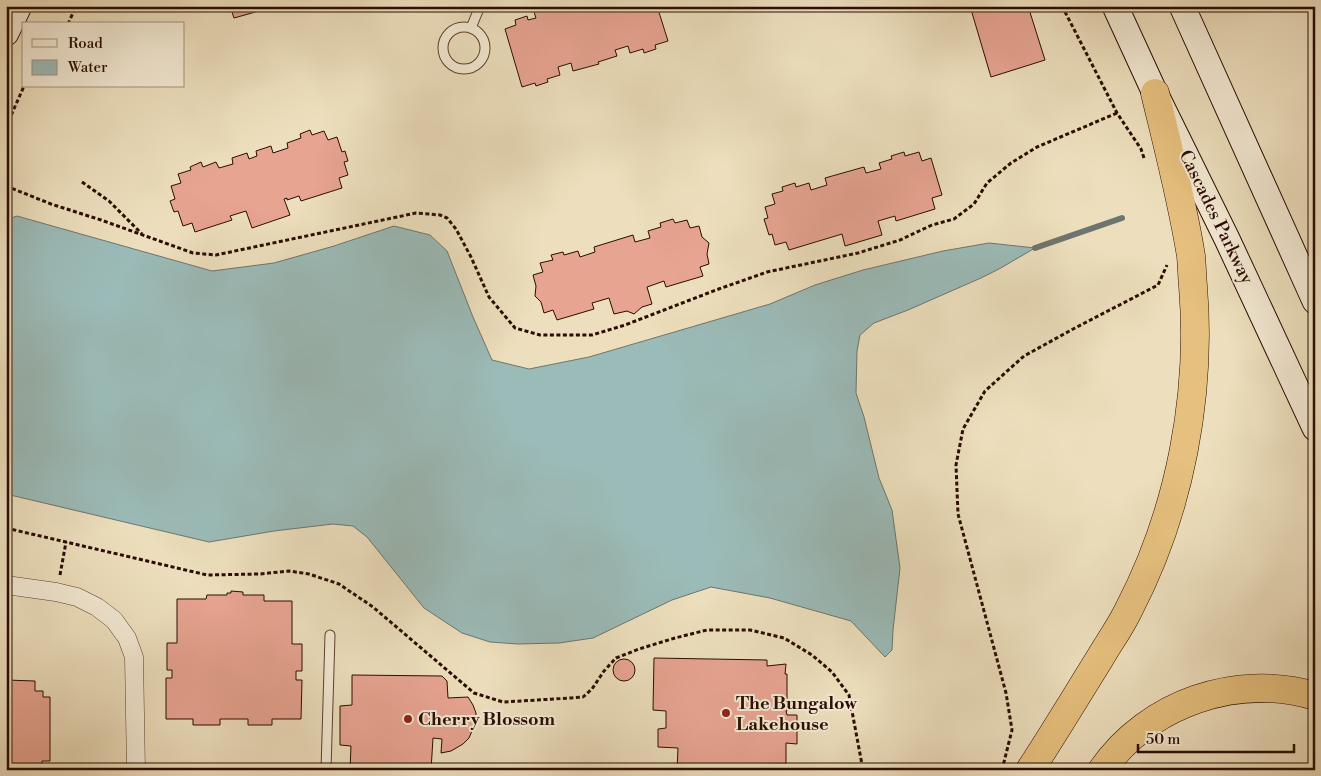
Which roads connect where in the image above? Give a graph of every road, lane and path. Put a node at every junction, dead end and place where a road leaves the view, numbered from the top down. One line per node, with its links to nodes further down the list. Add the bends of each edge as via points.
1 (19, 6): 9 (main road)
2 (76, 6): 7 (path)
3 (480, 6): 8 (lane)
4 (1062, 6): 12 (path)
5 (1115, 6): 11 (main road, Cascades Parkway)
6 (1182, 6): 19 (main road)
7 (69, 22)
8 (471, 28): 8 (lane, via 458,28 444,41 447,60 458,68 466,69 478,64 485,53 484,40)
9 (6, 34)
10 (23, 88): 13 (path)
11 (1155, 93): 20 (main road, Cascades Parkway); 31 (highway, via 1191,257 1195,364 1189,417 1177,480 1143,581 1129,610)
12 (1117, 113): 14 (path); 17 (path, via 1011,163 987,183 974,204 954,218 858,253 767,272 592,335 540,335 515,328 489,297 456,229 440,215 416,213 216,255 193,253)
13 (6, 127)
14 (1145, 158)
15 (82, 182): 17 (path, via 109,201)
16 (6, 186): 17 (path)
17 (142, 234)
18 (1168, 258): 30 (path, via 1158,285 1024,356 985,392 963,429 956,464 958,514 1006,693 1012,730)
19 (1315, 301)
20 (1315, 428)
21 (6, 528): 22 (path)
22 (66, 542): 24 (path); 29 (path, via 207,575 289,571 339,584 373,607 474,693 504,702 583,697 616,658 707,630 750,630 784,638 832,672 849,695)
23 (6, 585): 24 (street)
24 (56, 592): 27 (street, via 97,606 114,620 127,638 134,657)
25 (330, 635): 28 (lane)
26 (1315, 696): 32 (highway, via 1298,691 1258,688 1215,694 1176,707 1138,731 1113,754)
27 (136, 770)
28 (326, 770)
29 (863, 770)
30 (1002, 770)
31 (1030, 770)
32 (1102, 770)

